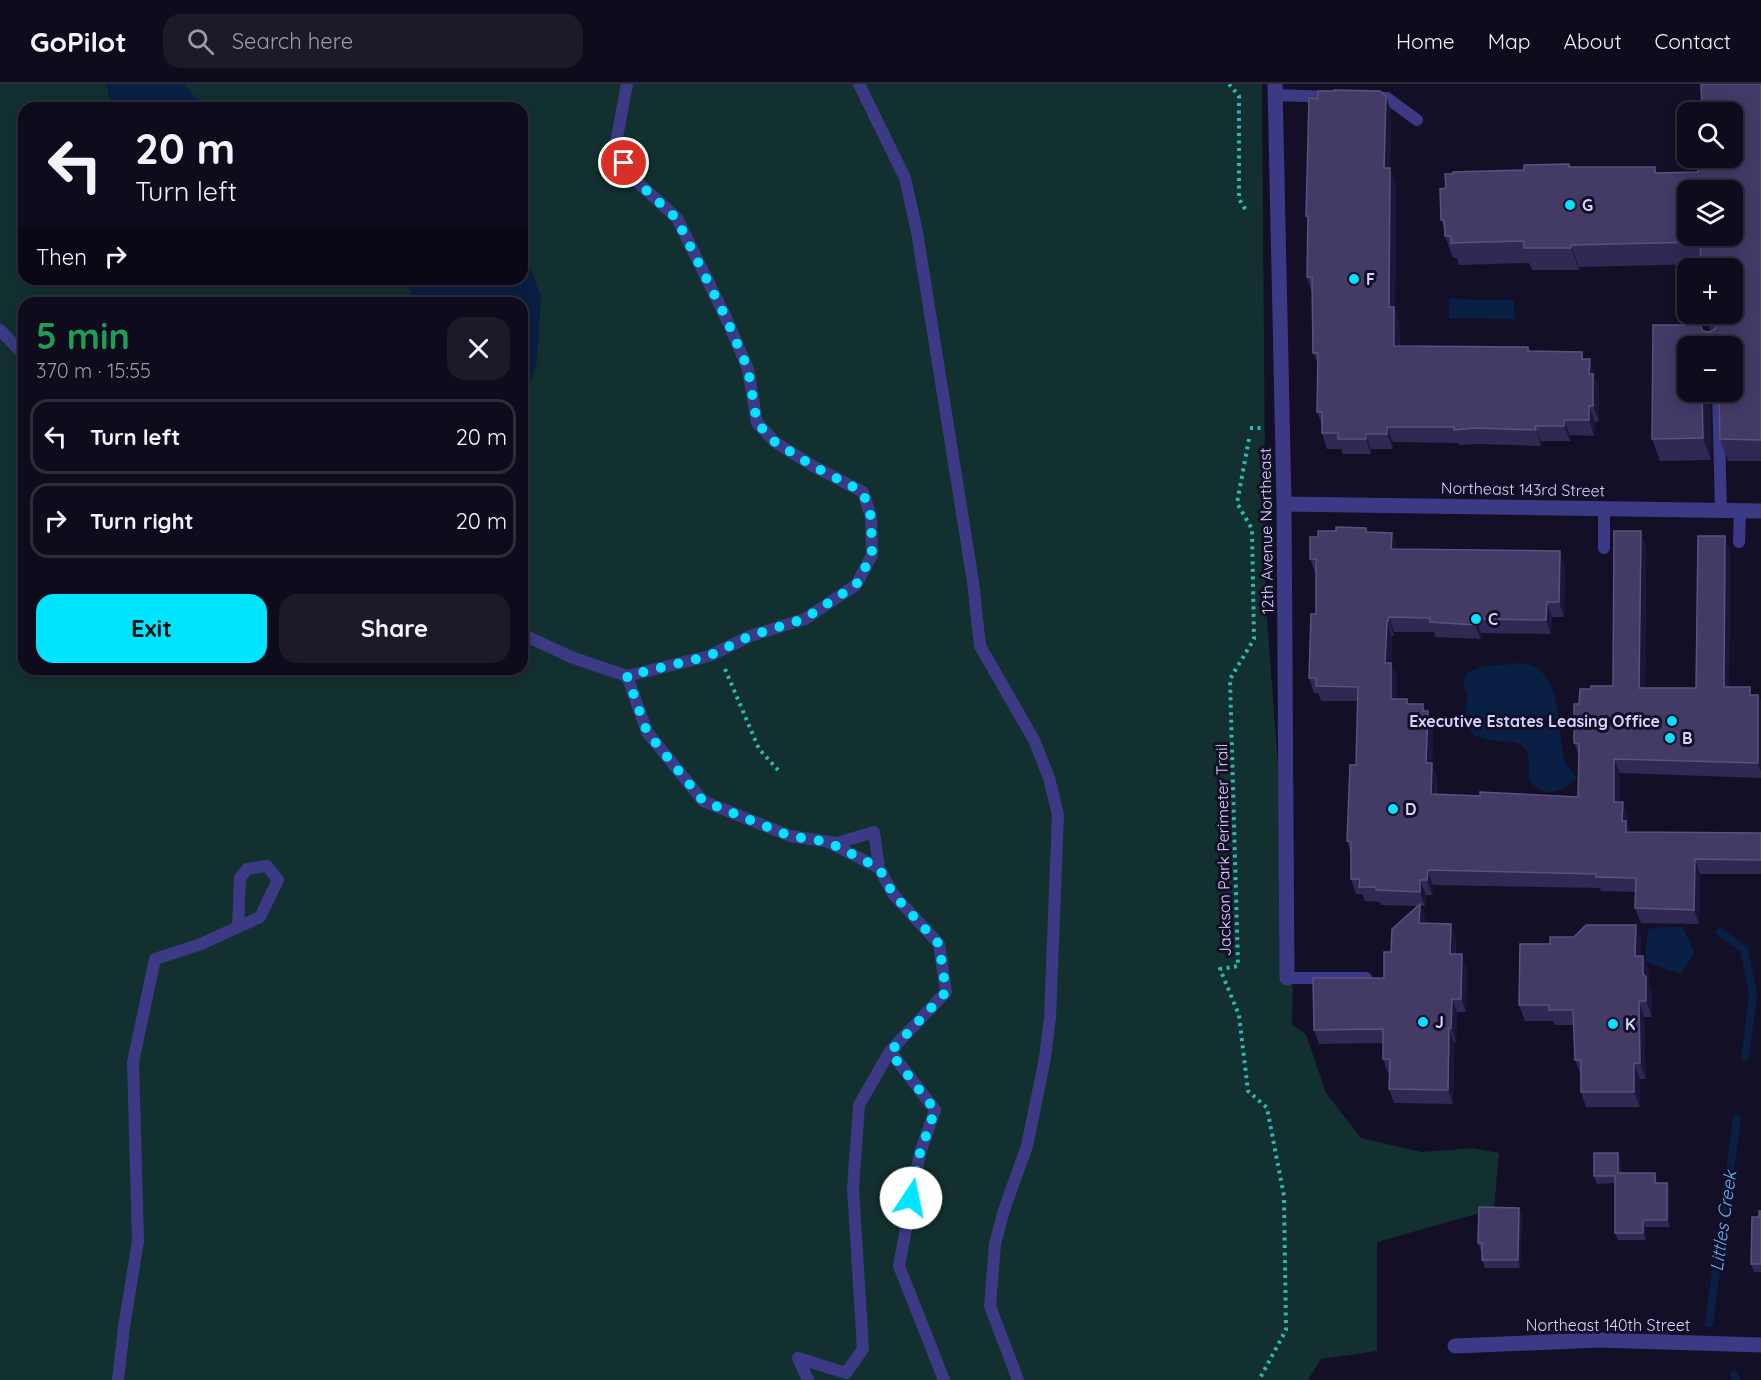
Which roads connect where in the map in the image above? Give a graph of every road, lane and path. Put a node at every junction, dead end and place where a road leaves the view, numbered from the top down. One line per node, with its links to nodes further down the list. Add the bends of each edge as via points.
1 (627, 84): 21 (lane, via 615,148 633,178 676,218 748,369 757,423 775,442 863,492 871,517 872,555 856,585 804,619 750,636)
2 (859, 84): 35 (lane, via 905,178 917,232 980,646 1034,740 1058,814 1045,1058 1027,1146 995,1244 990,1306)
3 (1229, 84): 8 (path, via 1239,96 1239,199)
4 (1275, 90): 5 (lane); 13 (street, 12th Avenue Northeast)
5 (1342, 97)
6 (1365, 98): 7 (lane, via 1387,98)
7 (1417, 120)
8 (1247, 212)
9 (0, 330): 10 (lane)
10 (18, 349)
11 (1718, 402): 15 (lane)
12 (1249, 439): 36 (path, Jackson Park Perimeter Trail, via 1237,503 1252,529 1254,639 1230,680 1238,966 1220,969 1239,1015 1248,1091 1267,1108 1284,1196 1286,1330)
13 (1284, 504): 14 (street, Northeast 143rd Street); 27 (street, 12th Avenue Northeast)
14 (1604, 509): 15 (street, Northeast 143rd Street); 19 (lane)
15 (1721, 510): 16 (street, Northeast 143rd Street)
16 (1740, 511): 17 (street, Northeast 143rd Street); 18 (lane)
17 (1761, 511)
18 (1739, 542)
19 (1604, 548)
20 (528, 637): 22 (lane)
21 (717, 652): 22 (lane); 23 (path, via 759,749)
22 (627, 676): 24 (lane, via 647,732 703,801 790,836)
23 (778, 770)
24 (828, 842): 25 (lane); 25 (lane, via 874,832)
25 (879, 868): 29 (lane, via 893,894 939,944 946,992)
26 (238, 927): 26 (lane, via 260,917 278,880 267,866 247,869 240,878); 32 (lane, via 154,959 133,1062 138,1241)
27 (1287, 978): 28 (lane)
28 (1366, 978)
29 (890, 1052): 33 (lane, via 859,1105 853,1188 863,1348 846,1373 798,1358); 34 (lane, via 935,1110 920,1153 899,1266)
30 (1761, 1345): 31 (street, Northeast 140th Street, via 1599,1340)
31 (1455, 1346)
32 (118, 1380)
33 (808, 1380)
34 (944, 1380)
35 (1018, 1380)
36 (1259, 1380)

